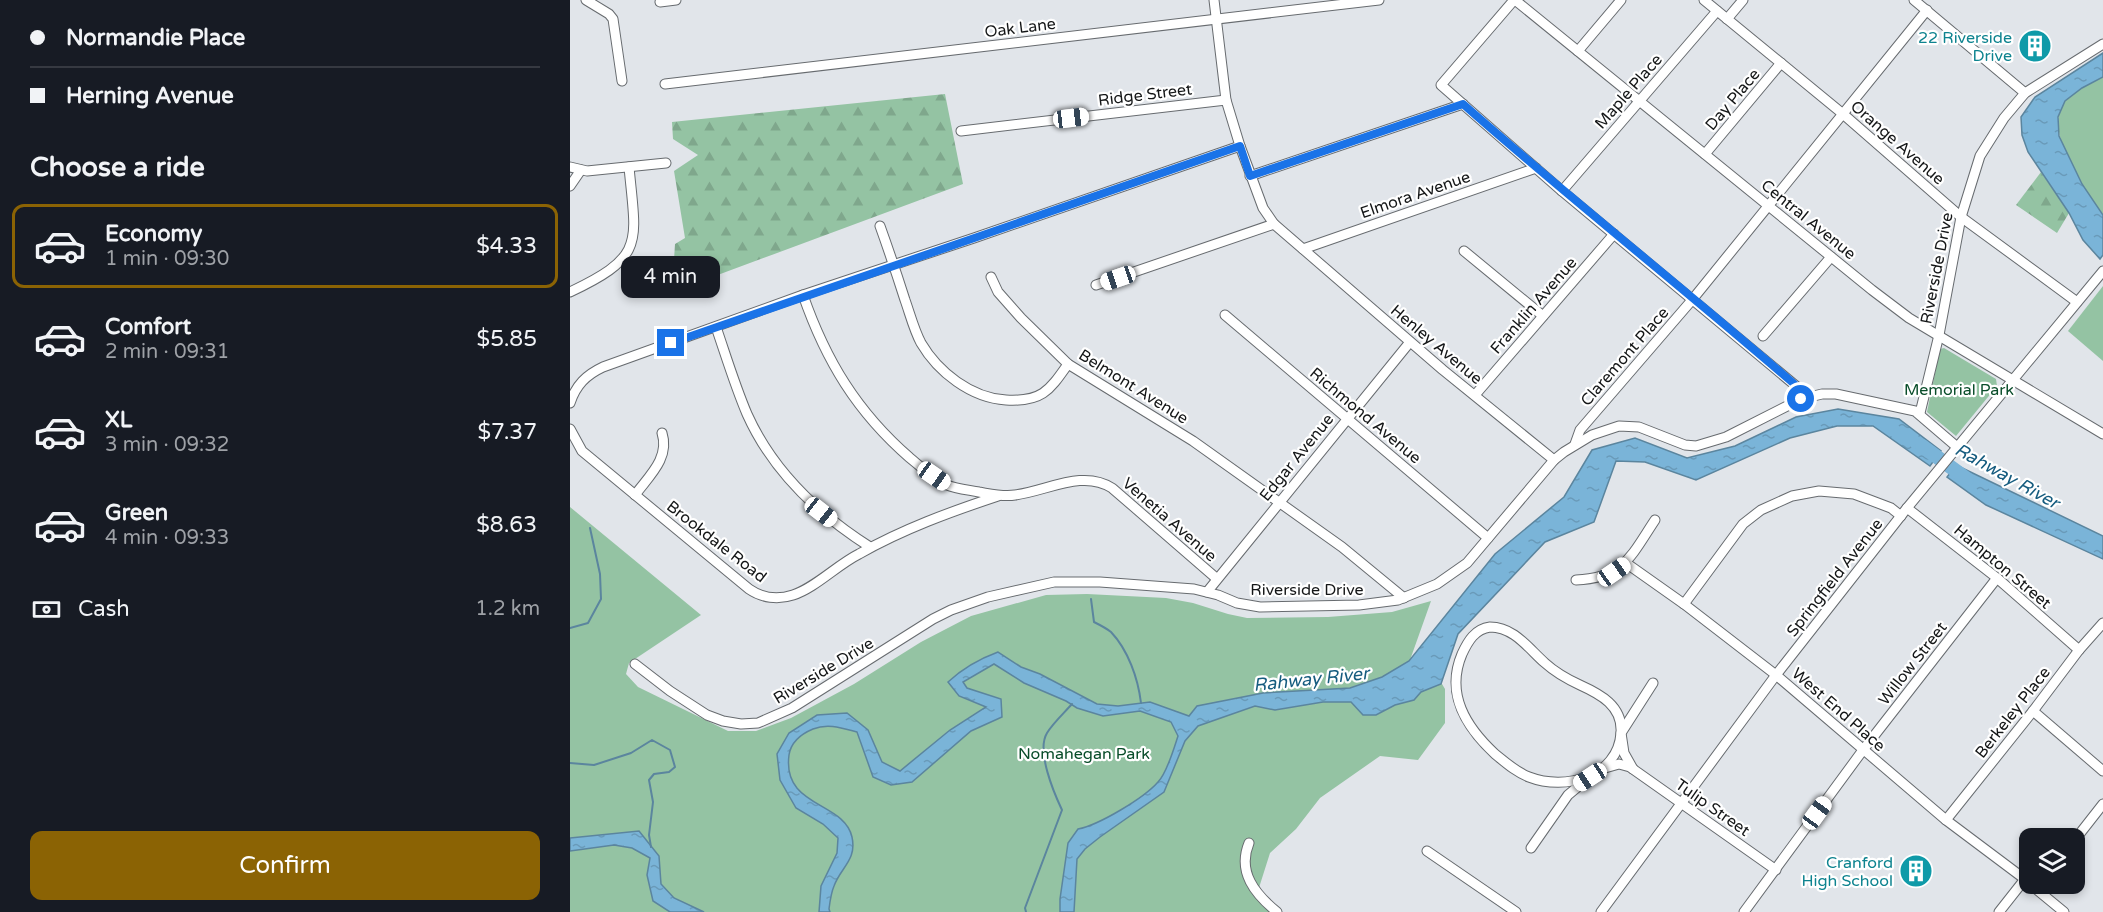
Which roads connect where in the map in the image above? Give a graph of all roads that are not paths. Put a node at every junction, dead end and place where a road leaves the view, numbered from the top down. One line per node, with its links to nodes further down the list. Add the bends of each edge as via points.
1 (586, 0): 18 (street, via 614,19)
2 (676, 0): 10 (street)
3 (1214, 0): 13 (street, Henley Avenue)
4 (1378, 0): 13 (street, Oak Lane)
5 (1515, 0): 16 (street, Central Avenue); 23 (street, via 1441,85)
6 (1621, 0): 16 (street)
7 (1704, 0): 11 (street, Orange Avenue)
8 (1743, 0): 14 (street)
9 (1914, 0): 12 (street)
10 (660, 2)
11 (1717, 10): 14 (street, Orange Avenue); 22 (street, Maple Place)
12 (1927, 10): 20 (street); 24 (street, Claremont Place)
13 (1216, 19): 19 (street, Oak Lane); 21 (street, Henley Avenue)
14 (1727, 19): 17 (street, Orange Avenue)
15 (2103, 44): 20 (street, Riverside Drive)
16 (1578, 51): 22 (street, Central Avenue)
17 (1781, 63): 24 (street, Orange Avenue); 27 (street, Day Place)
18 (622, 81)
19 (666, 84)
20 (2025, 93): 37 (street, Riverside Drive, via 1980,156)
21 (1226, 100): 25 (street, Ridge Street); 26 (street, Henley Avenue)
22 (1640, 101): 27 (street, Central Avenue); 35 (street, Maple Place)
23 (1463, 104): 31 (street); 33 (street)
24 (1843, 114): 36 (street, Claremont Place); 37 (street, Orange Avenue)
25 (961, 131)
26 (1240, 146): 33 (street, Henley Avenue); 44 (street)
27 (1705, 154): 36 (street, Central Avenue)
28 (666, 163): 30 (street)
29 (570, 167): 32 (street)
30 (629, 167): 32 (street); 48 (street, via 633,244 618,265)
31 (1536, 168): 35 (street); 41 (street, Elmora Avenue)
32 (581, 170): 34 (street)
33 (1250, 176): 38 (street, Henley Avenue)
34 (570, 186)
35 (1562, 191): 40 (street)
36 (1768, 206): 43 (street, Central Avenue); 50 (street, Claremont Place)
37 (1960, 217): 51 (street, Orange Avenue); 55 (street, Riverside Drive)
38 (1274, 224): 41 (street, Henley Avenue); 47 (street)
39 (880, 226): 44 (street)
40 (1614, 234): 50 (street); 53 (street, Franklin Avenue)
41 (1303, 249): 57 (street, Henley Avenue)
42 (1464, 251): 53 (street)
43 (1831, 257): 55 (street, Central Avenue, via 1909,318); 56 (street)
44 (893, 265): 49 (street); 58 (street, via 922,345 947,374 964,386 995,399 1032,398 1052,388)
45 (2103, 271): 51 (street, Springfield Avenue)
46 (991, 277): 58 (street, Belmont Avenue, via 998,292 1021,318)
47 (1096, 285)
48 (570, 292)
49 (803, 295): 54 (street); 72 (street, via 830,360 848,390 893,443 948,486)
50 (1693, 299): 61 (street); 68 (street, Claremont Place, via 1580,430)
51 (2077, 302): 59 (street, Springfield Avenue)
52 (1225, 315): 64 (street, Richmond Avenue)
53 (1543, 316): 60 (street, Franklin Avenue)
54 (716, 327): 62 (street, via 593,371 577,386); 77 (street, via 748,416 779,468 821,512)
55 (1939, 335): 59 (street, Central Avenue); 63 (street, Riverside Drive)
56 (1763, 336)
57 (1410, 342): 60 (street, Henley Avenue); 64 (street, Edgar Avenue)
58 (1068, 364): 73 (street, Belmont Avenue, via 1193,441)
59 (2013, 380): 67 (street, Central Avenue); 69 (street, Springfield Avenue)
60 (1475, 395): 70 (street, Henley Avenue)
61 (1808, 396): 63 (street, via 1836,394); 68 (street, Riverside Drive, via 1703,445 1685,446 1632,426 1613,428)
62 (570, 403)
63 (1920, 413): 69 (street)
64 (1347, 418): 73 (street, Edgar Avenue); 76 (street, Richmond Avenue)
65 (570, 429): 71 (street, Brookdale Road, via 582,451)
66 (662, 433): 71 (street, via 665,447 661,460)
67 (2103, 434)
68 (1575, 444): 70 (street, Riverside Drive)
69 (1957, 447): 74 (street, Springfield Avenue)
70 (1554, 460): 76 (street, Riverside Drive)
71 (635, 495): 77 (street, Brookdale Road, via 749,590 768,597 798,593)
72 (1000, 496): 77 (street, Brookdale Road, via 940,516); 79 (street, Venetia Avenue, via 1076,480 1098,480)
73 (1279, 502): 79 (street, Edgar Avenue); 83 (street, Belmont Avenue)
74 (1904, 512): 80 (street, Hampton Street); 84 (street, Hampton Street, via 1845,493 1819,491 1792,496 1761,510 1743,524); 88 (street, Springfield Avenue)
75 (1655, 520): 78 (street)
76 (1488, 538): 83 (street, Riverside Drive, via 1452,576)
77 (870, 547)
78 (1626, 563): 81 (street, via 1601,577); 84 (street, West End Place)
79 (1216, 578): 82 (street, Edgar Avenue)
80 (1997, 579): 86 (street, Hampton Street); 92 (street, Willow Street)
81 (1575, 580)
82 (1207, 592): 83 (street, Riverside Drive, via 1260,607 1359,606); 87 (street, Riverside Drive, via 1077,581 1033,585 988,597 951,610 792,708 758,723 723,722 707,715)
83 (1404, 598)
84 (1684, 604): 88 (street, West End Place)
85 (2103, 623): 86 (street, Berkeley Place)
86 (2079, 650): 90 (street, Berkeley Place)
87 (635, 664)
88 (1776, 675): 92 (street, West End Place); 96 (street, Springfield Avenue)
89 (1653, 683): 91 (street)
90 (2033, 711): 95 (street); 98 (street, Berkeley Place)
91 (1621, 733): 93 (street, via 1615,752); 93 (street, via 1615,709 1602,695 1562,676 1509,631 1485,628 1470,639 1459,660 1456,693 1465,718 1484,744 1514,770 1538,780 1572,781); 94 (street, via 1624,753)
92 (1863, 750): 98 (street, West End Place); 103 (street, Willow Street)
93 (1603, 769): 94 (street, via 1619,764); 101 (street, via 1568,795)
94 (1633, 769): 96 (street, Tulip Street)
95 (2103, 771)
96 (1682, 803): 103 (street, Tulip Street); 109 (street, Springfield Avenue)
97 (2103, 804): 99 (street)
98 (1946, 820): 104 (street, West End Place)
99 (2084, 828)
100 (1249, 843): 107 (street, via 1245,858 1248,879)
101 (1531, 848)
102 (1427, 851): 108 (street)
103 (1776, 870): 110 (street, Willow Street)
104 (2019, 874)
105 (2021, 894): 111 (street)
106 (2043, 894): 112 (street, West End Place)
107 (1276, 912)
108 (1516, 912)
109 (1601, 912)
110 (1744, 912)
111 (2000, 912)
112 (2064, 912)

